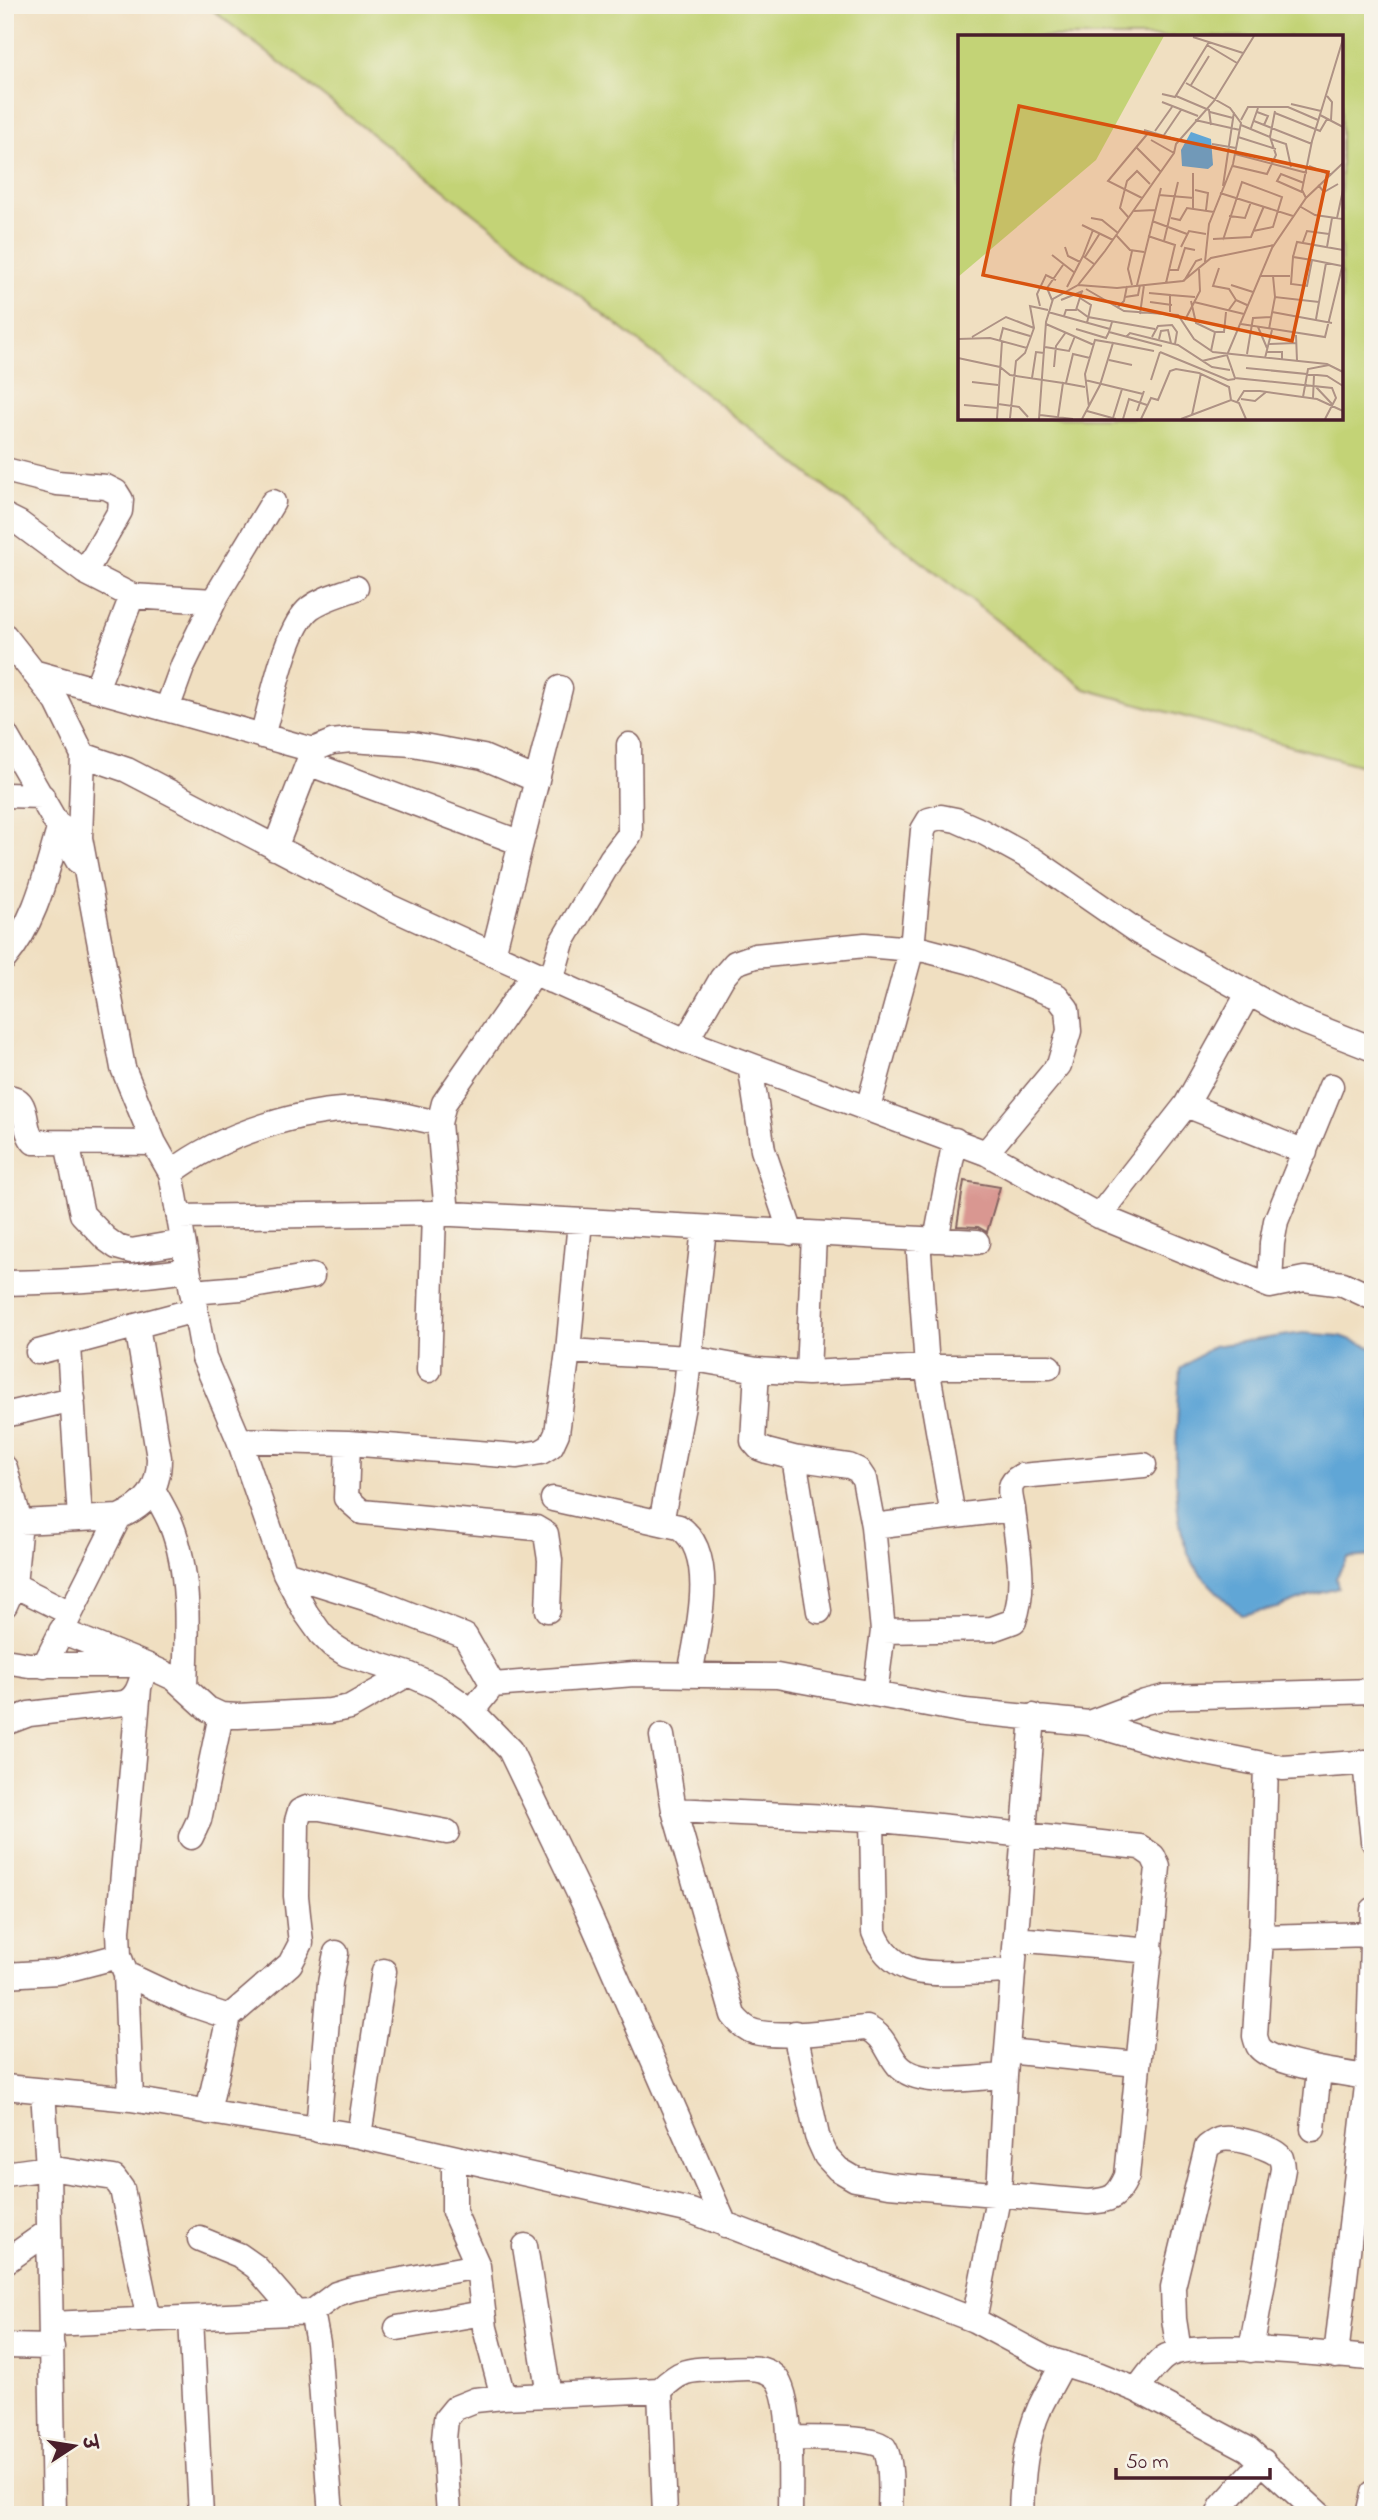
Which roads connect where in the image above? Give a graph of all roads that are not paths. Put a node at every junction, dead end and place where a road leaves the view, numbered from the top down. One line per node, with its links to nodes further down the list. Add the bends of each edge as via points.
1 (5, 470): 4 (street, via 116,492 120,511)
2 (273, 502): 7 (street)
3 (5, 516): 4 (street)
4 (85, 572): 6 (street)
5 (356, 588): 14 (street, via 312,606 294,629)
6 (132, 596): 7 (street); 11 (street)
7 (214, 601): 12 (street)
8 (5, 636): 9 (street)
9 (33, 671): 11 (street); 16 (street, via 57,702)
10 (560, 688): 18 (street)
11 (96, 690): 12 (street)
12 (167, 709): 14 (street)
13 (5, 734): 20 (street)
14 (262, 736): 17 (street)
15 (629, 745): 28 (street, via 629,834)
16 (83, 755): 23 (street, via 127,770); 24 (street, via 80,838)
17 (311, 756): 18 (street, via 332,741 413,744 483,757); 22 (street); 23 (street)
18 (537, 780): 22 (street)
19 (5, 795): 20 (street)
20 (42, 796): 21 (street)
21 (60, 826): 24 (street); 27 (street, via 35,908)
22 (521, 844): 26 (street)
23 (275, 848): 26 (street)
24 (88, 881): 40 (street, via 123,1068)
25 (912, 948): 29 (street, via 923,830 929,820 941,817 981,831 1034,860 1138,932); 30 (street, via 865,945 783,952 735,963); 36 (street); 42 (street, via 971,962 1057,996 1067,1009 1069,1031 1059,1065)
26 (493, 954): 28 (street)
27 (5, 958)
28 (542, 977): 30 (street); 37 (street, via 453,1088)
29 (1249, 992): 31 (street, via 1294,1018); 35 (street)
30 (686, 1041): 32 (street)
31 (1373, 1049)
32 (750, 1065): 36 (street); 49 (street, via 763,1150)
33 (1331, 1086): 41 (street)
34 (5, 1097): 39 (street, via 20,1100 24,1106 33,1142)
35 (1185, 1105): 41 (street); 45 (street)
36 (868, 1108): 38 (street)
37 (439, 1123): 43 (street, via 372,1110 289,1119 209,1148); 44 (street)
38 (955, 1140): 42 (street); 50 (street)
39 (67, 1143): 40 (street); 51 (street, via 82,1214 106,1239 131,1251)
40 (154, 1143): 43 (street)
41 (1305, 1152): 55 (street, via 1276,1221)
42 (986, 1153): 45 (street)
43 (171, 1173): 46 (street)
44 (440, 1214): 46 (street); 47 (street); 65 (street)
45 (1099, 1216): 55 (street)
46 (179, 1217): 51 (street)
47 (580, 1221): 48 (street); 60 (street)
48 (705, 1229): 49 (street); 62 (street)
49 (802, 1234): 50 (street); 67 (street)
50 (927, 1239): 52 (street); 63 (street)
51 (183, 1242): 56 (street)
52 (977, 1242)
53 (312, 1276): 56 (street)
54 (5, 1283): 56 (street, via 149,1276)
55 (1270, 1286): 57 (street, via 1304,1279 1343,1284)
56 (192, 1291): 58 (street); 70 (street, via 204,1359)
57 (1373, 1298)
58 (137, 1326): 59 (street); 75 (street, via 159,1458 159,1477)
59 (69, 1346): 61 (street); 68 (street)
60 (568, 1351): 62 (street); 71 (street, via 557,1433 551,1446 541,1452 517,1456)
61 (38, 1352)
62 (689, 1358): 66 (street); 82 (street)
63 (927, 1367): 64 (street); 67 (street); 78 (street)
64 (1049, 1367)
65 (429, 1370)
66 (757, 1370): 67 (street); 72 (street, via 753,1441 767,1451)
67 (808, 1373)
68 (73, 1399): 69 (street); 80 (street)
69 (5, 1415)
70 (239, 1440): 71 (street); 84 (street)
71 (348, 1443): 86 (street, via 346,1498 362,1512 536,1528 545,1534 550,1560)
72 (794, 1458): 83 (street, via 858,1470); 87 (street)
73 (1144, 1465): 77 (street, via 1021,1476 1009,1487)
74 (5, 1468): 81 (street)
75 (153, 1489): 79 (street, via 132,1511); 96 (street, via 171,1525 182,1571 187,1615)
76 (553, 1499): 82 (street)
77 (1013, 1509): 78 (street); 89 (street, via 1021,1576 1014,1621 992,1629)
78 (953, 1516): 83 (street)
79 (119, 1517): 80 (street); 88 (street)
80 (80, 1519): 81 (street)
81 (20, 1522): 85 (street)
82 (661, 1523): 93 (street, via 690,1534 699,1553 702,1599)
83 (873, 1526): 89 (street)
84 (285, 1573): 92 (street, via 306,1613 332,1645); 95 (street, via 465,1636)
85 (10, 1581): 88 (street)
86 (548, 1610)
87 (819, 1611)
88 (66, 1622): 91 (street); 94 (street)
89 (883, 1631): 98 (street)
90 (5, 1661): 91 (street)
91 (44, 1666): 94 (street)
92 (408, 1674): 99 (street); 100 (street, via 350,1707)
93 (690, 1674): 95 (street); 98 (street, via 777,1676)
94 (142, 1677): 96 (street, via 162,1671); 102 (street, via 131,1701 40,1712); 119 (street, via 120,1893)
95 (493, 1685): 99 (street)
96 (185, 1686): 100 (street, via 199,1702)
97 (1373, 1691): 103 (street, via 1165,1698)
98 (875, 1694): 101 (street)
99 (471, 1711): 142 (street, via 510,1750 587,1910)
100 (221, 1715): 111 (street, via 199,1820)
101 (1033, 1716): 103 (street); 110 (street)
102 (5, 1723)
103 (1089, 1723): 106 (street, via 1156,1743)
104 (662, 1736): 107 (street)
105 (1369, 1762): 106 (street); 112 (street)
106 (1266, 1765): 115 (street)
107 (674, 1810): 108 (street); 124 (street, via 733,2015 752,2031)
108 (872, 1819): 110 (street); 121 (street, via 874,1932 880,1947 906,1968 923,1972)
109 (447, 1832): 123 (street, via 320,1808 300,1811 296,1896 301,1943 290,1964)
110 (1022, 1836): 116 (street); 117 (street, via 1140,1847 1153,1856 1158,1867)
111 (191, 1838)
112 (1373, 1841)
113 (1373, 1910): 114 (street)
114 (1372, 1934): 115 (street); 129 (street)
115 (1261, 1937): 127 (street, via 1255,2036 1259,2047)
116 (1016, 1939): 117 (street); 121 (street)
117 (1151, 1951): 126 (street)
118 (336, 1953): 135 (street)
119 (122, 1965): 122 (street); 123 (street, via 190,2004); 132 (street)
120 (384, 1971): 136 (street)
121 (1013, 1971): 125 (street)
122 (5, 1975)
123 (229, 2017): 133 (street)
124 (795, 2033): 128 (street, via 867,2028 878,2033 899,2066 922,2079); 140 (street, via 817,2136 838,2169 855,2179 888,2185)
125 (1007, 2051): 126 (street); 128 (street)
126 (1137, 2064): 140 (street, via 1127,2176 1119,2193 1088,2202)
127 (1319, 2070): 129 (street); 134 (street)
128 (1004, 2076): 140 (street)
129 (1370, 2078): 143 (street)
130 (5, 2087): 131 (street)
131 (43, 2091): 132 (street); 138 (street)
132 (131, 2099): 133 (street)
133 (208, 2112): 135 (street)
134 (1314, 2129)
135 (318, 2130): 136 (street)
136 (359, 2136): 137 (street)
137 (454, 2158): 142 (street, via 691,2211); 148 (street, via 454,2213)
138 (48, 2168): 139 (street); 144 (street); 152 (street, via 114,2178 122,2189)
139 (5, 2174)
140 (999, 2193): 153 (street)
141 (1373, 2217): 143 (street)
142 (725, 2225): 153 (street)
143 (1352, 2230): 159 (street)
144 (49, 2231): 147 (street); 155 (street)
145 (200, 2239): 149 (street, via 239,2255)
146 (525, 2246): 164 (street)
147 (5, 2262)
148 (478, 2266): 149 (street, via 352,2289); 150 (street)
149 (304, 2312): 151 (street); 171 (street, via 318,2343)
150 (483, 2313): 154 (street); 165 (street)
151 (191, 2318): 152 (street); 170 (street)
152 (149, 2320): 155 (street)
153 (974, 2320): 161 (street)
154 (397, 2328)
155 (51, 2335): 156 (street); 169 (street)
156 (5, 2346)
157 (1251, 2350): 158 (street); 158 (street, via 1282,2159 1260,2146 1225,2138 1207,2147 1173,2287); 159 (street)
158 (1179, 2351): 163 (street, via 1165,2357)
159 (1336, 2356): 160 (street)
160 (1373, 2358)
161 (1063, 2363): 163 (street); 176 (street, via 1032,2430)
162 (660, 2390): 164 (street); 166 (street, via 676,2375 693,2370 759,2368 775,2378 783,2394); 173 (street)
163 (1137, 2390): 167 (street)
164 (549, 2395): 165 (street)
165 (503, 2397): 172 (street, via 454,2408 446,2419)
166 (790, 2438): 174 (street); 175 (street, via 880,2443 889,2468)
167 (1263, 2461): 177 (street); 178 (street)
168 (1373, 2493): 179 (street)
169 (54, 2515)
170 (201, 2515)
171 (331, 2515)
172 (449, 2515)
173 (665, 2515)
174 (790, 2515)
175 (890, 2515)
176 (1021, 2515)
177 (1218, 2515)
178 (1320, 2515)
179 (1368, 2515)

